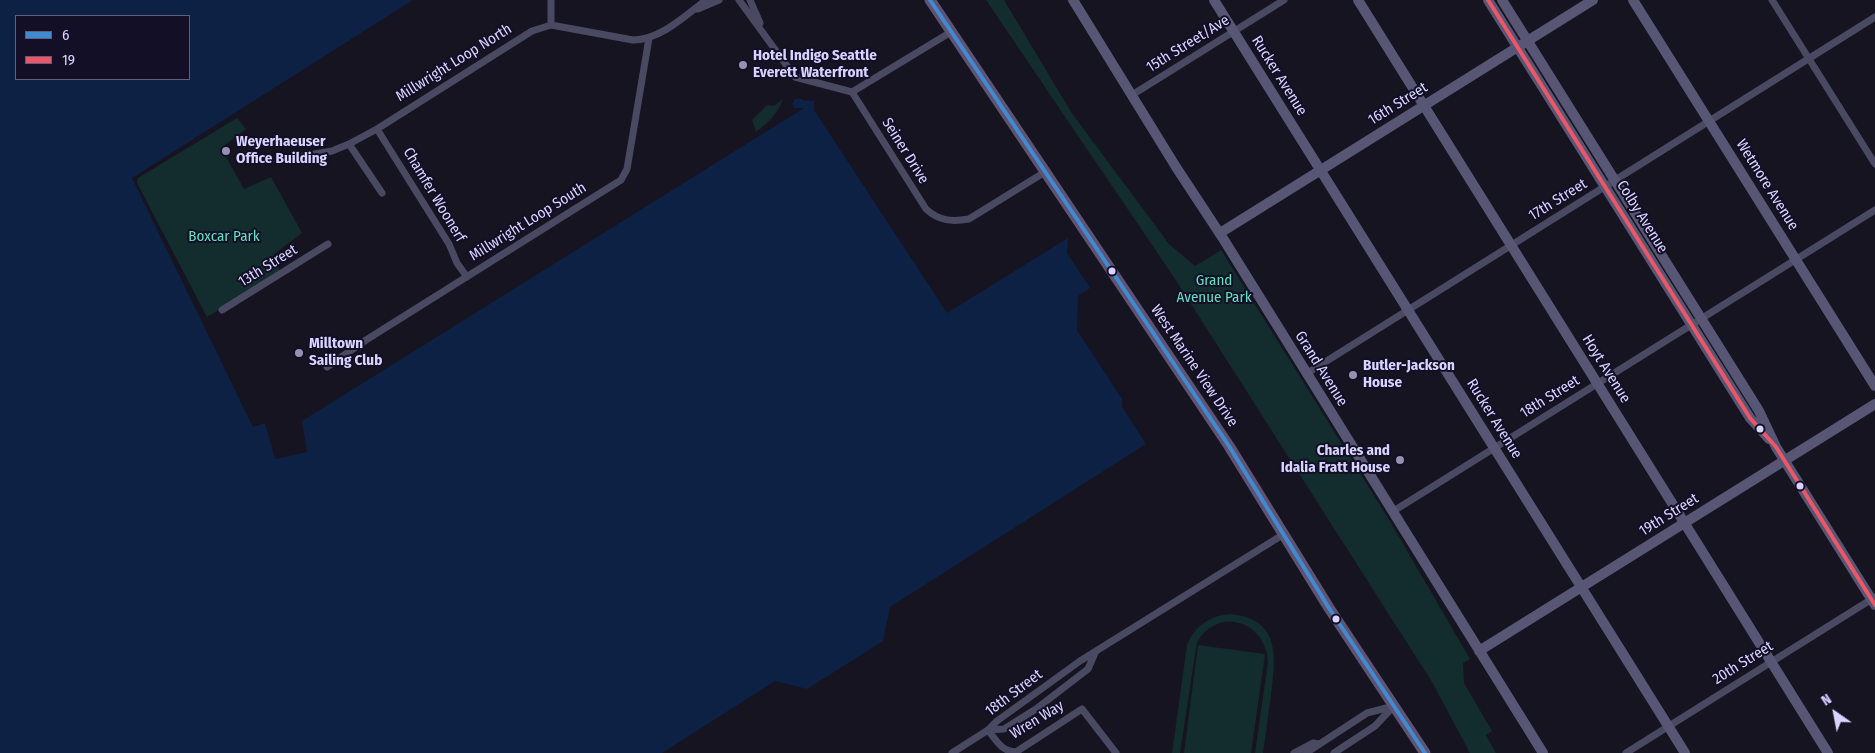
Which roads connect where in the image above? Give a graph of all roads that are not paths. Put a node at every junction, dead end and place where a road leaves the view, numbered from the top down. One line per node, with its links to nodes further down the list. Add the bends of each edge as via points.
1 (552, 0): 18 (street)
2 (706, 0): 16 (street)
3 (719, 0): 16 (street)
4 (739, 0): 19 (street)
5 (750, 0): 19 (street)
6 (930, 0): 20 (main road, West Marine View Drive)
7 (1073, 0): 27 (street, Grand Avenue)
8 (1214, 0): 21 (street, Rucker Avenue)
9 (1284, 0): 21 (street, 15th Street/Ave)
10 (1358, 0): 28 (street, Hoyt Avenue)
11 (1488, 0): 24 (street, Colby Avenue)
12 (1502, 0): 23 (street, Colby Avenue)
13 (1593, 0): 23 (street, 16th Street)
14 (1634, 0): 29 (street, Wetmore Avenue)
15 (1772, 0): 25 (street)
16 (693, 11): 22 (street)
17 (1875, 17): 25 (street, 17th Street)
18 (551, 25): 22 (street, Millwright Loop North, via 633,40); 30 (street, Millwright Loop North, via 532,30)
19 (761, 28): 26 (street, via 795,77)
20 (951, 32): 26 (street); 35 (main road, West Marine View Drive)
21 (1234, 32): 27 (street, 15th Street/Ave); 34 (street, Rucker Avenue)
22 (649, 38): 44 (street, Millwright Loop South, via 626,172 621,180)
23 (1528, 41): 24 (street, 16th Street); 36 (street, Colby Avenue)
24 (1518, 47): 28 (street, 16th Street); 37 (street, Colby Avenue)
25 (1809, 58): 29 (street, 17th Street); 33 (street)
26 (852, 92): 35 (street, Seiner Drive, via 926,209 934,216 945,220 969,219)
27 (1132, 95): 40 (street, Grand Avenue)
28 (1424, 106): 34 (street, 16th Street); 42 (street, Hoyt Avenue)
29 (1709, 121): 36 (street, 17th Street); 43 (street, Wetmore Avenue)
30 (377, 129): 31 (street, Millwright Loop North); 44 (street, Chamfer Woonerf)
31 (349, 144): 32 (street, Millwright Loop North, via 332,151); 38 (street)
32 (280, 160)
33 (1875, 164)
34 (1321, 170): 40 (street, 16th Street); 45 (street, Rucker Avenue)
35 (1046, 172): 59 (main road, West Marine View Drive)
36 (1615, 180): 37 (street, 17th Street); 47 (street, Colby Avenue)
37 (1605, 186): 42 (street, 17th Street); 48 (street, Colby Avenue)
38 (382, 193)
39 (1875, 210): 43 (street, 18th Street)
40 (1220, 233): 50 (street, Grand Avenue)
41 (328, 244): 46 (street, 13th Street)
42 (1511, 245): 45 (street, 17th Street); 51 (street, Hoyt Avenue)
43 (1796, 260): 47 (street, 18th Street); 52 (street, Wetmore Avenue)
44 (466, 277): 49 (street, Millwright Loop South)
45 (1408, 309): 50 (street, 17th Street); 55 (street, Rucker Avenue)
46 (222, 310)
47 (1702, 319): 48 (street, 18th Street); 54 (street, Colby Avenue, via 1760,411)
48 (1692, 325): 51 (street, 18th Street); 54 (street, Colby Avenue, via 1750,418)
49 (327, 367)
50 (1306, 374): 57 (street, Grand Avenue)
51 (1598, 384): 55 (street, 18th Street); 58 (street, Hoyt Avenue)
52 (1875, 386)
53 (1875, 404): 56 (street, 19th Street)
54 (1776, 447): 56 (street, Colby Avenue)
55 (1494, 448): 57 (street, 18th Street); 60 (street, Rucker Avenue)
56 (1784, 461): 58 (street, 19th Street); 61 (street, Colby Avenue)
57 (1392, 512): 62 (street, Grand Avenue)
58 (1684, 524): 60 (street, 19th Street); 64 (street, Hoyt Avenue)
59 (1284, 534): 63 (street, 18th Street); 65 (main road, West Marine View Drive)
60 (1582, 588): 62 (street, 19th Street); 66 (street, Rucker Avenue)
61 (1874, 601): 64 (street, 20th Street)
62 (1479, 651): 75 (street, Grand Avenue)
63 (1095, 653): 67 (street, 18th Street); 67 (street, 18th Street, via 1088,669 1036,709 1004,729)
64 (1771, 662): 66 (street, 20th Street); 78 (street, Hoyt Avenue)
65 (1394, 706): 68 (street, via 1367,713); 73 (street, via 1375,726); 74 (main road, West Marine View Drive)
66 (1668, 726): 76 (street, 20th Street); 77 (street, Rucker Avenue)
67 (988, 730): 69 (street); 70 (street, Wren Way, via 1000,745 1016,752 1082,709)
68 (1319, 744): 71 (street, via 1313,743); 72 (street)
69 (952, 753)
70 (1116, 753)
71 (1294, 753)
72 (1306, 753)
73 (1334, 753)
74 (1425, 753)
75 (1543, 753)
76 (1626, 753)
77 (1685, 753)
78 (1828, 753)

